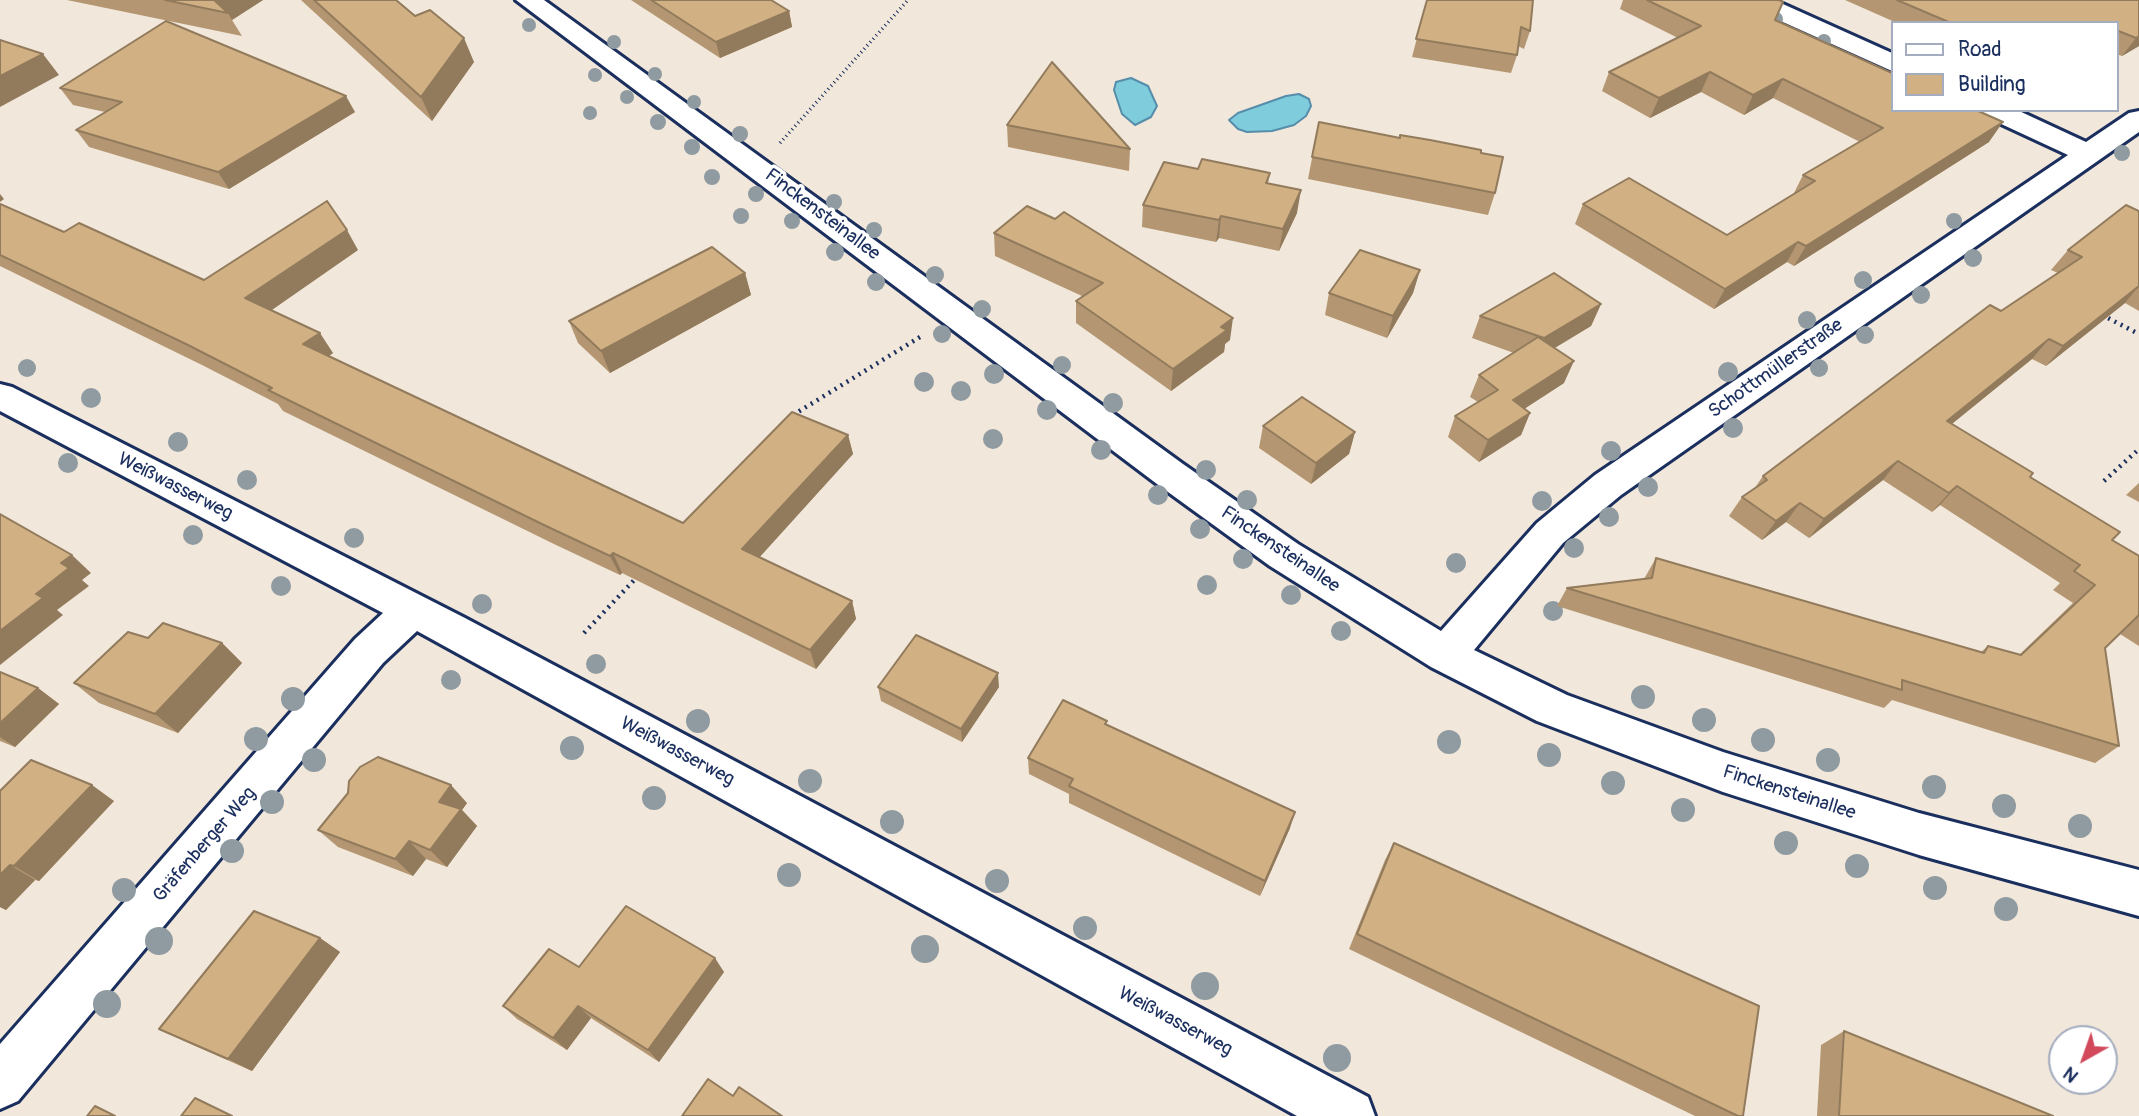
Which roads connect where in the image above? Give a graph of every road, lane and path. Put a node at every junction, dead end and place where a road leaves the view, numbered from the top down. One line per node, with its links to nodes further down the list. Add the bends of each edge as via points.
1 (528, 0): 8 (street, Finckensteinallee)
2 (908, 0): 8 (path)
3 (1754, 0): 4 (street)
4 (1890, 63)
5 (1998, 112): 7 (street)
6 (2139, 119): 7 (street, Schottmüllerstraße)
7 (2088, 154): 19 (street, Schottmüllerstraße, via 1587,501 1528,556)
8 (759, 168): 19 (street, Finckensteinallee, via 1170,474 1284,555)
9 (2095, 311): 11 (path)
10 (928, 332): 13 (path)
11 (2139, 334)
12 (0, 397): 17 (street, Weißwasserweg)
13 (791, 416)
14 (2139, 449): 15 (path)
15 (2104, 481)
16 (640, 573): 18 (path)
17 (413, 610): 21 (street, Gräfenberger Weg, via 369,651); 22 (street, Weißwasserweg)
18 (584, 633)
19 (1444, 655): 20 (street, Finckensteinallee, via 1552,708 1723,772 1919,834)
20 (2139, 892)
21 (0, 1083)
22 (1349, 1116)

